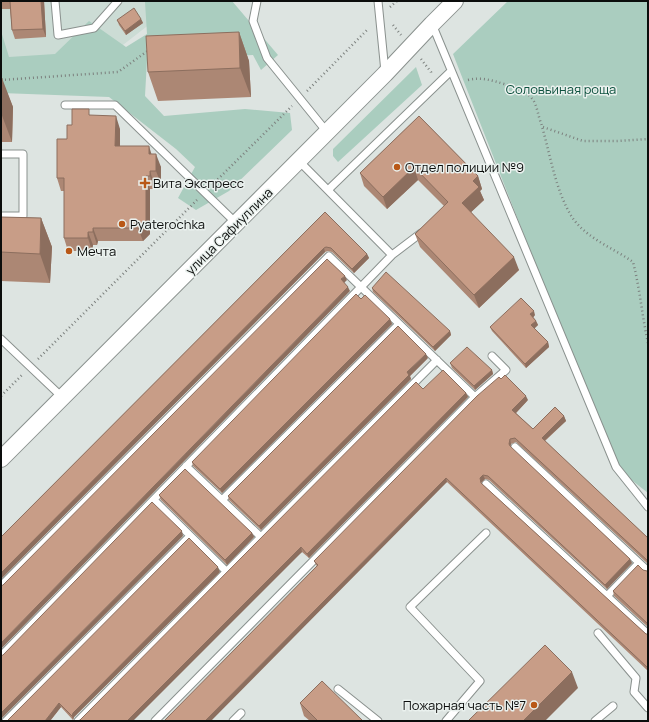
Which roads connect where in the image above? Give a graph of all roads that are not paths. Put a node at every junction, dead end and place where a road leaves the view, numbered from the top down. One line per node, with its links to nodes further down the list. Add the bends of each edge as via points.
1 (55, 1): 2 (lane, via 58,36 94,28)
2 (118, 1)
3 (257, 1): 10 (lane, via 253,21 267,58)
4 (378, 1): 8 (lane)
5 (455, 1): 6 (street, улица Сафиуллина)
6 (432, 24): 7 (lane); 8 (street, улица Сафиуллина)
7 (452, 71): 13 (lane); 31 (lane, via 616,467)
8 (385, 74): 10 (street, улица Сафиуллина)
9 (65, 105): 15 (lane, via 115,105)
10 (327, 132): 12 (street, улица Сафиуллина)
11 (1, 154): 14 (lane, via 23,154 23,216)
12 (299, 161): 13 (lane); 15 (street, улица Сафиуллина)
13 (328, 190): 17 (lane)
14 (1, 216)
15 (236, 224): 23 (street, улица Сафиуллина)
16 (421, 233): 17 (lane)
17 (392, 255): 18 (lane)
18 (361, 288): 19 (lane); 27 (lane); 38 (lane, via 329,256)
19 (399, 324): 22 (lane); 30 (lane)
20 (1, 339): 23 (lane)
21 (492, 356): 24 (lane, via 506,370)
22 (436, 360): 24 (lane); 34 (lane)
23 (62, 397): 26 (street, улица Сафиуллина)
24 (475, 397): 49 (lane)
25 (515, 447): 35 (lane)
26 (1, 459)
27 (186, 466): 29 (lane); 30 (lane)
28 (486, 484): 39 (lane)
29 (154, 500): 33 (lane); 42 (lane)
30 (222, 500): 34 (lane)
31 (648, 507)
32 (486, 533): 52 (lane, via 410,607 480,681)
33 (190, 536): 37 (lane); 47 (lane)
34 (261, 537): 37 (lane)
35 (639, 562): 36 (lane); 39 (lane)
36 (648, 571)
37 (227, 572): 48 (lane)
38 (1, 586)
39 (607, 596): 41 (lane)
40 (598, 633): 45 (lane, via 636,678 634,692)
41 (648, 634)
42 (1, 656)
43 (338, 689): 51 (lane)
44 (612, 706): 53 (lane)
45 (648, 708)
46 (241, 712): 50 (lane)
47 (6, 721)
48 (78, 721)
49 (155, 721)
50 (233, 721)
51 (378, 721)
52 (446, 721)
53 (595, 721)

